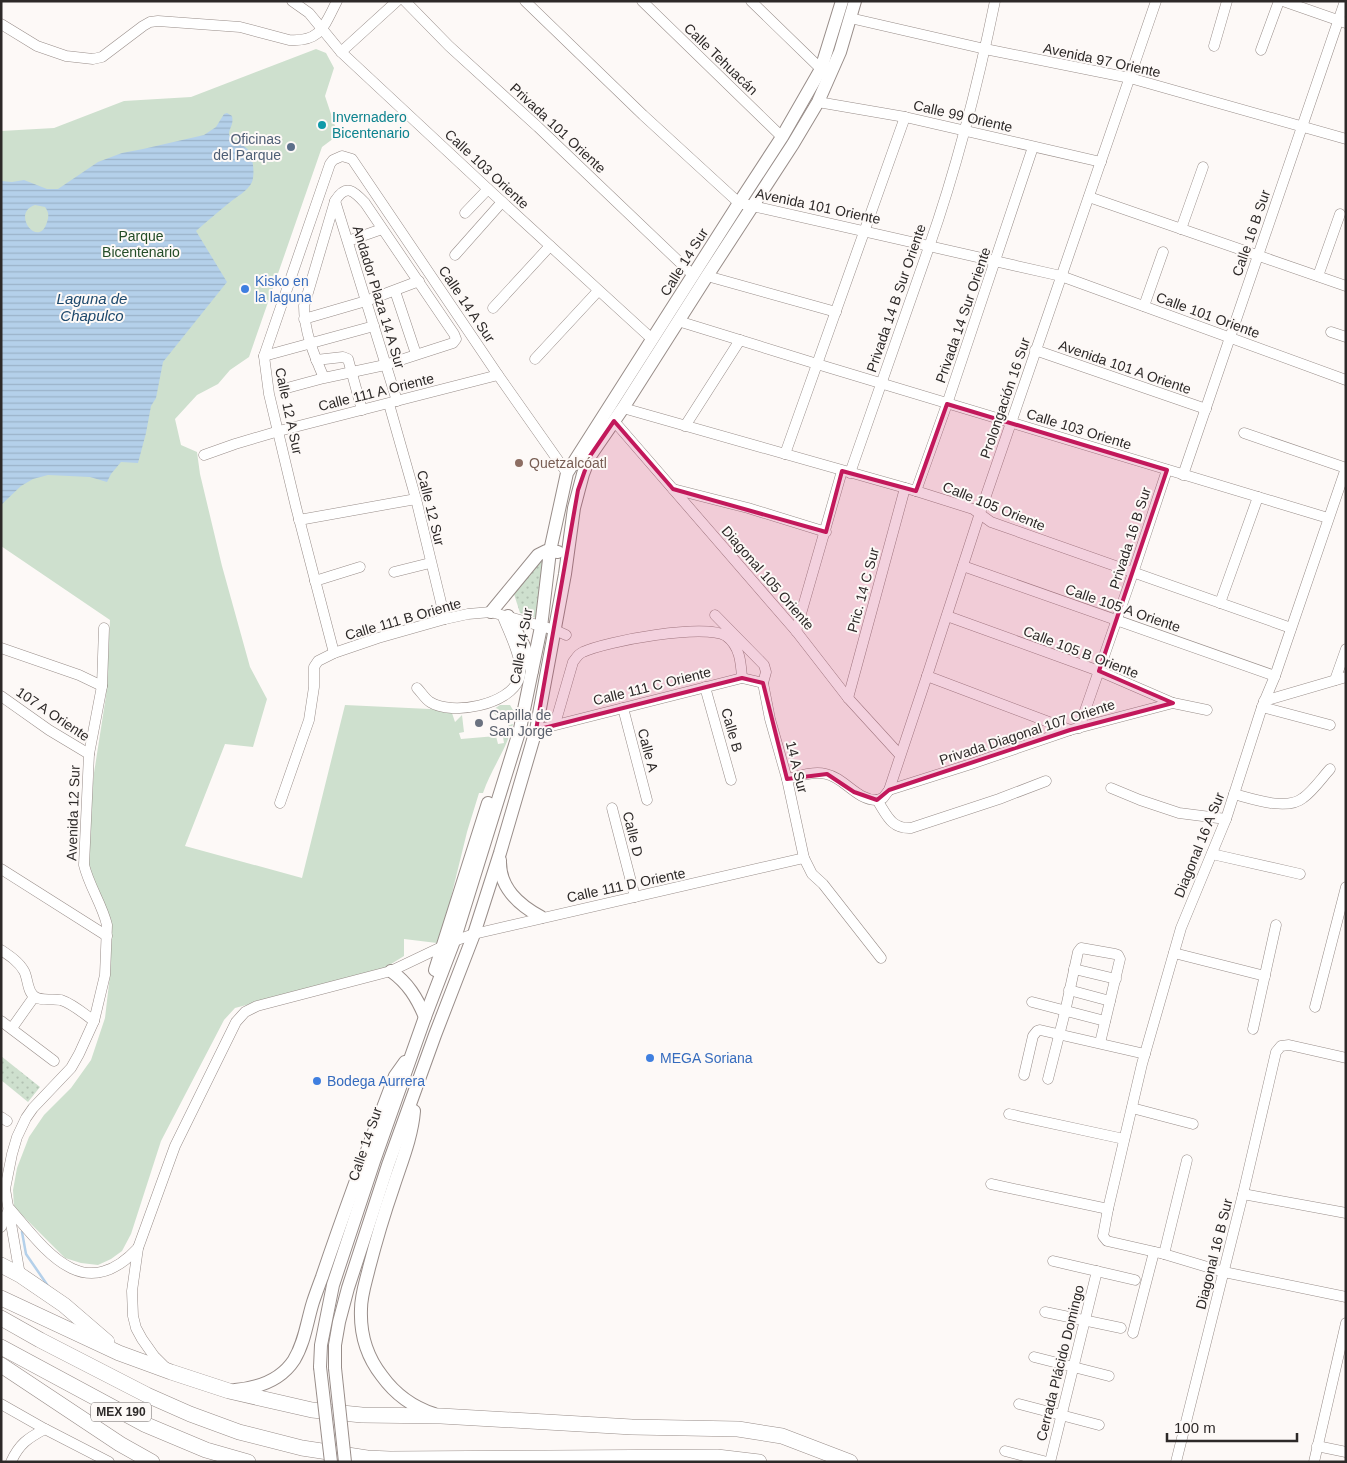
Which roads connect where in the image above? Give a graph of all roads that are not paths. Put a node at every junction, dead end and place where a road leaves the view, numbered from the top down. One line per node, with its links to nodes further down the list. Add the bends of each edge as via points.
1 (292, 1): 19 (street, Calle 103 Oriente, via 309,13)
2 (337, 1): 19 (street)
3 (397, 1): 23 (street)
4 (406, 1): 54 (street, Privada 101 Oriente, via 449,46)
5 (525, 1): 40 (street, Avenida 101 Oriente)
6 (642, 1): 30 (street, Calle Tehuacán)
7 (751, 1): 24 (street)
8 (842, 1): 24 (main road, Calle 14 Sur)
9 (854, 1): 16 (main road, Calle 14 Sur)
10 (995, 1): 21 (street, Privada 14 B Sur Oriente)
11 (1156, 1): 25 (street, Prolongación 16 Sur)
12 (1227, 1): 20 (street)
13 (1279, 1): 22 (street)
14 (1283, 1): 17 (street)
15 (1344, 1): 17 (street, Calle 16 B Sur)
16 (850, 18): 21 (street, Avenida 97 Oriente); 26 (main road, Calle 14 Sur, via 840,52)
17 (1342, 22): 28 (street, Calle 16 B Sur)
18 (1, 24): 19 (street, via 37,46 66,56 92,59 102,57 150,22 240,27 297,40 311,38)
19 (322, 29): 23 (street, Calle 103 Oriente)
20 (1214, 46)
21 (985, 49): 25 (street, Avenida 97 Oriente); 29 (street, Privada 14 B Sur Oriente)
22 (1261, 50)
23 (341, 52): 36 (street, Calle 103 Oriente)
24 (821, 69): 30 (main road, Calle 14 Sur)
25 (1130, 78): 28 (street, Avenida 97 Oriente); 34 (street, Prolongación 16 Sur)
26 (818, 102): 27 (street, Calle 99 Oriente); 41 (main road, Calle 14 Sur)
27 (905, 117): 29 (street, Calle 99 Oriente); 46 (street)
28 (1302, 126): 31 (street, Avenida 97 Oriente); 52 (street, Calle 16 B Sur)
29 (964, 131): 32 (street, Calle 99 Oriente); 49 (street, Privada 14 B Sur Oriente)
30 (782, 137): 40 (main road, Calle 14 Sur)
31 (1346, 139)
32 (1033, 147): 34 (street, Calle 99 Oriente); 53 (street, Privada 14 Sur Oriente)
33 (342, 156): 77 (street, Calle 12 A Sur, via 330,164); 83 (street, Calle 14 A Sur, via 352,159 357,166)
34 (1101, 162): 37 (street, Prolongación 16 Sur)
35 (1203, 166): 45 (street)
36 (488, 189): 39 (street, Calle 103 Oriente); 42 (street)
37 (1089, 197): 45 (street); 56 (street, Prolongación 16 Sur)
38 (335, 201): 44 (street, via 343,191 353,192 365,203); 47 (street, Andador Plaza 14 A Sur); 66 (street, via 304,302)
39 (502, 202): 48 (street, Calle 103 Oriente); 51 (street)
40 (739, 202): 41 (street, Avenida 101 Oriente); 54 (main road, Calle 14 Sur)
41 (753, 206): 46 (street, Avenida 101 Oriente); 55 (main road, Calle 14 Sur)
42 (465, 213)
43 (1340, 214): 57 (street)
44 (382, 229): 47 (street); 58 (street)
45 (1181, 229): 52 (street)
46 (864, 230): 49 (street, Avenida 101 Oriente); 65 (street)
47 (348, 241): 62 (street, Andador Plaza 14 A Sur)
48 (550, 246): 61 (street, Calle 103 Oriente); 64 (street)
49 (930, 246): 53 (street, Avenida 101 Oriente); 86 (street, Privada 14 B Sur Oriente)
50 (1163, 252): 63 (street)
51 (455, 255)
52 (1258, 255): 57 (street); 70 (street, Calle 16 B Sur)
53 (996, 261): 56 (street, Avenida 101 Oriente); 89 (street, Privada 14 Sur Oriente)
54 (693, 275): 72 (main road, Calle 14 Sur)
55 (707, 276): 65 (street); 67 (main road, Calle 14 Sur)
56 (1061, 276): 63 (street, Calle 101 Oriente); 75 (street, Prolongación 16 Sur)
57 (1318, 276): 59 (street)
58 (419, 281): 60 (street); 76 (street, via 456,340)
59 (1346, 286)
60 (395, 290): 62 (street); 76 (street)
61 (598, 290): 72 (street, Calle 103 Oriente); 78 (street)
62 (366, 301): 66 (street); 68 (street, Andador Plaza 14 A Sur)
63 (1144, 306): 70 (street, Calle 101 Oriente)
64 (493, 308)
65 (836, 312): 81 (street)
66 (304, 319): 74 (street)
67 (678, 321): 73 (street, Calle 103 Oriente); 90 (main road, Calle 14 Sur)
68 (374, 326): 74 (street); 80 (street, Andador Plaza 14 A Sur)
69 (1331, 332): 71 (street)
70 (1230, 337): 85 (street, Calle 101 Oriente); 91 (street, Calle 16 B Sur)
71 (1346, 337)
72 (652, 339): 102 (main road, Calle 14 Sur)
73 (740, 340): 81 (street, Calle 103 Oriente); 95 (street)
74 (311, 344): 77 (street); 79 (street)
75 (1035, 350): 91 (street, Avenida 101 A Oriente); 94 (street, Prolongación 16 Sur)
76 (416, 354): 80 (street)
77 (264, 356): 96 (street, Calle 12 A Sur, via 269,394)
78 (535, 359)
79 (316, 360): 82 (street, via 346,358); 84 (street)
80 (385, 364): 82 (street); 88 (street, Andador Plaza 14 A Sur)
81 (817, 364): 86 (street, Calle 103 Oriente); 98 (street)
82 (352, 373): 84 (street); 92 (street)
83 (498, 375): 88 (street, Calle 111 A Oriente); 102 (street, Calle 14 A Sur)
84 (324, 378): 87 (street)
85 (1346, 380)
86 (881, 383): 89 (street, Calle 103 Oriente); 103 (street, Privada 14 B Sur Oriente)
87 (288, 388)
88 (393, 402): 92 (street, Calle 111 A Oriente); 109 (street, Calle 12 Sur)
89 (948, 404): 94 (street, Calle 103 Oriente); 107 (street, Privada 14 Sur Oriente)
90 (623, 408): 93 (main road, Calle 14 Sur); 95 (street, Calle 105 Oriente)
91 (1206, 409): 104 (street, Calle 16 B Sur)
92 (362, 410): 96 (street, Calle 111 A Oriente)
93 (614, 421): 105 (street, Diagonal 105 Oriente); 117 (main road, Calle 14 Sur, via 590,456 583,474 574,508)
94 (1010, 422): 101 (street, Calle 103 Oriente); 112 (street, Prolongación 16 Sur)
95 (685, 426): 98 (street, Calle 105 Oriente)
96 (279, 431): 99 (street, Calle 111 A Oriente); 114 (street, Calle 12 A Sur)
97 (1244, 433): 100 (street)
98 (785, 454): 103 (street, Calle 105 Oriente)
99 (204, 455)
100 (1346, 468): 110 (street, Diagonal 16 A Sur)
101 (1167, 470): 104 (street, Calle 103 Oriente); 122 (street, Privada 16 B Sur)
102 (567, 472): 116 (main road, Calle 14 Sur)
103 (846, 472): 106 (street, Calle 105 Oriente); 115 (street, Privada 14 B Sur Oriente)
104 (1183, 474): 108 (street, Calle 103 Oriente)
105 (672, 488): 115 (street); 133 (street, Diagonal 105 Oriente)
106 (905, 488): 107 (street, Calle 105 Oriente); 150 (street, Pric. 14 C Sur)
107 (916, 491): 112 (street, Calle 105 Oriente)
108 (1258, 497): 113 (street, Calle 103 Oriente); 124 (street)
109 (416, 499): 114 (street); 118 (street, Calle 12 Sur)
110 (1334, 500): 111 (street); 113 (street, Diagonal 16 A Sur)
111 (1346, 503)
112 (980, 513): 119 (street, Prolongación 16 Sur); 122 (street, Calle 105 Oriente, via 991,522)
113 (1328, 518): 132 (street, Diagonal 16 A Sur)
114 (299, 520): 123 (street, Calle 12 A Sur)
115 (826, 532): 133 (street, Privada 14 B Sur Oriente)
116 (550, 551): 117 (main road); 125 (main road, via 538,555); 130 (main road, Calle 14 Sur)
117 (568, 554): 134 (main road, Calle 14 Sur)
118 (430, 562): 121 (street); 128 (street, Calle 12 Sur)
119 (963, 566): 127 (street, Prolongación 16 Sur); 129 (street, Calle 105 A Oriente)
120 (360, 567): 123 (street)
121 (394, 572)
122 (1133, 573): 124 (street, Calle 105 Oriente); 129 (street, Privada 16 B Sur)
123 (315, 581): 137 (street, Calle 12 A Sur)
124 (1220, 603): 132 (street, Calle 105 Oriente)
125 (500, 614): 128 (street, Calle 111 B Oriente, via 468,614); 130 (street, Calle 111 B Oriente); 138 (main road, via 524,646); 148 (street, via 519,662 519,678 511,690 486,704 455,708 430,702)
126 (715, 615): 145 (street, via 764,665)
127 (947, 616): 139 (street, Calle 105 B Oriente); 140 (street, Prolongación 16 Sur)
128 (445, 619): 137 (street, Calle 111 B Oriente)
129 (1116, 621): 139 (street, Privada 16 B Sur); 141 (street, Calle 105 A Oriente)
130 (541, 627): 134 (street, Calle 111 B Oriente); 138 (main road, Calle 14 Sur)
131 (104, 628): 146 (street, Avenida 12 Sur)
132 (1291, 628): 141 (street, Diagonal 16 A Sur)
133 (796, 631): 150 (street, Diagonal 105 Oriente)
134 (560, 633): 158 (main road, Calle 14 Sur)
135 (1, 648): 146 (street)
136 (1346, 649): 144 (street)
137 (334, 653): 171 (street, Calle 111 B Oriente, via 318,661 314,667 309,720)
138 (533, 671): 161 (main road, Calle 14 Sur)
139 (1099, 671): 151 (street, Calle 105 B Oriente); 157 (street, Privada 16 B Sur)
140 (927, 676): 157 (street); 160 (street, Prolongación 16 Sur)
141 (1275, 676): 152 (street, Diagonal 16 A Sur)
142 (1346, 677): 144 (street)
143 (742, 678): 145 (street, Calle 111 C Oriente); 147 (street, Calle 111 C Oriente); 155 (street, via 737,648 726,636 711,631 655,634 597,647 583,652 572,662)
144 (1335, 680): 152 (street)
145 (763, 683): 163 (street, 14 A Sur)
146 (102, 686): 159 (street, Avenida 12 Sur)
147 (705, 687): 153 (street, Calle 111 C Oriente); 164 (street, Calle B)
148 (417, 688)
149 (1, 696): 159 (street, 107 A Oriente)
150 (848, 698): 160 (street, Diagonal 105 Oriente)
151 (1173, 703): 154 (street, Calle 105 B Oriente); 157 (street, Privada Diagonal 107 Oriente)
152 (1263, 704): 156 (street); 168 (street, Diagonal 16 A Sur)
153 (623, 708): 155 (street, Calle 111 C Oriente); 169 (street, Calle A)
154 (1207, 710)
155 (555, 724): 158 (street, Calle 111 C Oriente)
156 (1330, 725)
157 (1075, 729): 167 (street, Privada Diagonal 107 Oriente)
158 (536, 730): 174 (main road, Calle 14 Sur)
159 (89, 754): 184 (street, Avenida 12 Sur, via 84,865 105,917)
160 (900, 755): 167 (street, Prolongación 16 Sur)
161 (510, 762): 185 (main road, Calle 14 Sur); 186 (main road, via 493,789)
162 (1330, 770): 168 (street, via 1303,798 1293,803 1274,803)
163 (787, 779): 170 (street, via 827,774 854,792); 176 (street, 14 A Sur)
164 (731, 780)
165 (1046, 780): 170 (street, via 912,828 894,825)
166 (1112, 788): 173 (street, via 1179,813)
167 (889, 790): 170 (street)
168 (1234, 794): 173 (street, Diagonal 16 A Sur)
169 (647, 800)
170 (877, 800)
171 (280, 803)
172 (612, 808): 180 (street, Calle D)
173 (1226, 819): 175 (street, Diagonal 16 A Sur)
174 (500, 852): 181 (main road, via 502,879 508,889 522,905); 183 (main road, Calle 14 Sur)
175 (1212, 854): 178 (street); 188 (street, Diagonal 16 A Sur)
176 (804, 858): 180 (street, Calle 111 D Oriente); 189 (street, via 812,874)
177 (1, 869): 184 (street)
178 (1300, 874)
179 (1346, 887): 198 (street)
180 (635, 897): 181 (street, Calle 111 D Oriente)
181 (542, 918): 183 (street, Calle 111 D Oriente)
182 (1276, 925): 192 (street)
183 (474, 934): 185 (street, Calle 111 D Oriente); 214 (main road, Calle 14 Sur)
184 (107, 936): 202 (street, Avenida 12 Sur, via 105,975)
185 (454, 941): 186 (street, Calle 111 D Oriente); 199 (main road, Calle 14 Sur)
186 (442, 947): 191 (street, Calle 111 D Oriente); 199 (main road)
187 (1, 950): 195 (street, via 20,964)
188 (1174, 953): 192 (street); 208 (street, Diagonal 16 A Sur)
189 (882, 958)
190 (1074, 969): 193 (street); 193 (street, via 1080,948 1115,954 1120,959); 194 (street)
191 (391, 971): 199 (main road, via 400,977); 227 (street, Calle 111 D Oriente, via 257,1006 241,1015 175,1146)
192 (1265, 976): 205 (street)
193 (1116, 979): 196 (street)
194 (1069, 990): 196 (street); 200 (street)
195 (34, 997): 202 (street, via 59,1000); 204 (street)
196 (1110, 1000): 203 (street)
197 (1032, 1002): 200 (street)
198 (1315, 1007)
199 (427, 1012): 209 (main road, Calle 14 Sur)
200 (1065, 1012): 203 (street); 206 (street)
201 (1, 1020): 204 (street)
202 (94, 1021): 221 (street, Avenida 12 Sur, via 71,1068 26,1118 17,1137)
203 (1105, 1021): 207 (street)
204 (12, 1028): 211 (street)
205 (1253, 1029)
206 (1060, 1034): 207 (street); 212 (street, via 1040,1030 1035,1033); 213 (street)
207 (1100, 1043): 208 (street)
208 (1145, 1054): 215 (street, Diagonal 16 A Sur)
209 (411, 1057): 251 (main road, via 395,1076 342,1217 294,1360 271,1380 250,1389); 265 (main road, Calle 14 Sur, bridge, via 332,1285 320,1367)
210 (1346, 1058): 222 (street, Diagonal 16 B Sur, via 1289,1045 1281,1046 1276,1052)
211 (54, 1061)
212 (1024, 1075)
213 (1048, 1079)
214 (415, 1093): 255 (main road, via 413,1122 362,1298 362,1331 375,1366 399,1395 422,1410); 266 (main road, Calle 14 Sur, bridge, via 388,1165 339,1322 335,1368)
215 (1132, 1108): 217 (street); 218 (street, Diagonal 16 A Sur)
216 (1009, 1114): 218 (street)
217 (1193, 1124)
218 (1124, 1139): 224 (street, Diagonal 16 A Sur)
219 (1187, 1160): 228 (street)
220 (991, 1184): 224 (street)
221 (3, 1187): 223 (street, Avenida 12 Sur)
222 (1243, 1194): 225 (street); 232 (street, Diagonal 16 B Sur)
223 (9, 1208): 226 (street); 227 (street, via 48,1252 77,1271 94,1272 114,1267); 233 (street, Avenida 12 Sur)
224 (1108, 1209): 228 (street, Diagonal 16 A Sur, via 1104,1239)
225 (1346, 1213)
226 (1, 1227)
227 (138, 1248): 249 (street, Calle 111 D Oriente, via 132,1316 142,1339)
228 (1159, 1253): 232 (street); 242 (street)
229 (1053, 1261): 231 (street)
230 (1, 1265): 233 (highway)
231 (1097, 1271): 234 (street); 239 (street, Cerrada Plácido Domingo)
232 (1224, 1272): 235 (street); 270 (street, Diagonal 16 B Sur)
233 (20, 1275): 245 (highway, via 64,1305)
234 (1135, 1280)
235 (1346, 1297)
236 (1, 1298): 245 (highway)
237 (1045, 1312): 239 (street)
238 (1, 1318): 267 (highway, MEX 190, via 147,1395 190,1414 239,1432 302,1448 390,1460 717,1457)
239 (1085, 1320): 241 (street); 248 (street, Cerrada Plácido Domingo)
240 (1346, 1323): 243 (street)
241 (1121, 1328)
242 (1133, 1333)
243 (1343, 1346): 258 (street)
244 (1, 1347): 264 (highway, MEX 190, via 144,1424 206,1450)
245 (119, 1353): 249 (highway)
246 (1034, 1357): 248 (street)
247 (1, 1365): 263 (highway)
248 (1073, 1367): 250 (street); 254 (street, Cerrada Plácido Domingo)
249 (171, 1372): 251 (highway)
250 (1109, 1376)
251 (229, 1391): 255 (highway, via 312,1410 362,1415)
252 (1, 1404): 257 (street)
253 (1019, 1404): 254 (street)
254 (1062, 1415): 256 (street); 269 (street, Cerrada Plácido Domingo)
255 (441, 1416): 268 (highway, via 745,1430 782,1436)
256 (1099, 1425)
257 (45, 1429): 261 (street, via 30,1436); 262 (street)
258 (1317, 1446): 260 (street); 271 (street)
259 (1005, 1451): 269 (street)
260 (1346, 1452)
261 (11, 1462)
262 (109, 1462)
263 (152, 1462)
264 (248, 1462)
265 (330, 1462)
266 (345, 1462)
267 (759, 1462)
268 (850, 1462)
269 (1048, 1462)
270 (1176, 1462)
271 (1314, 1462)

